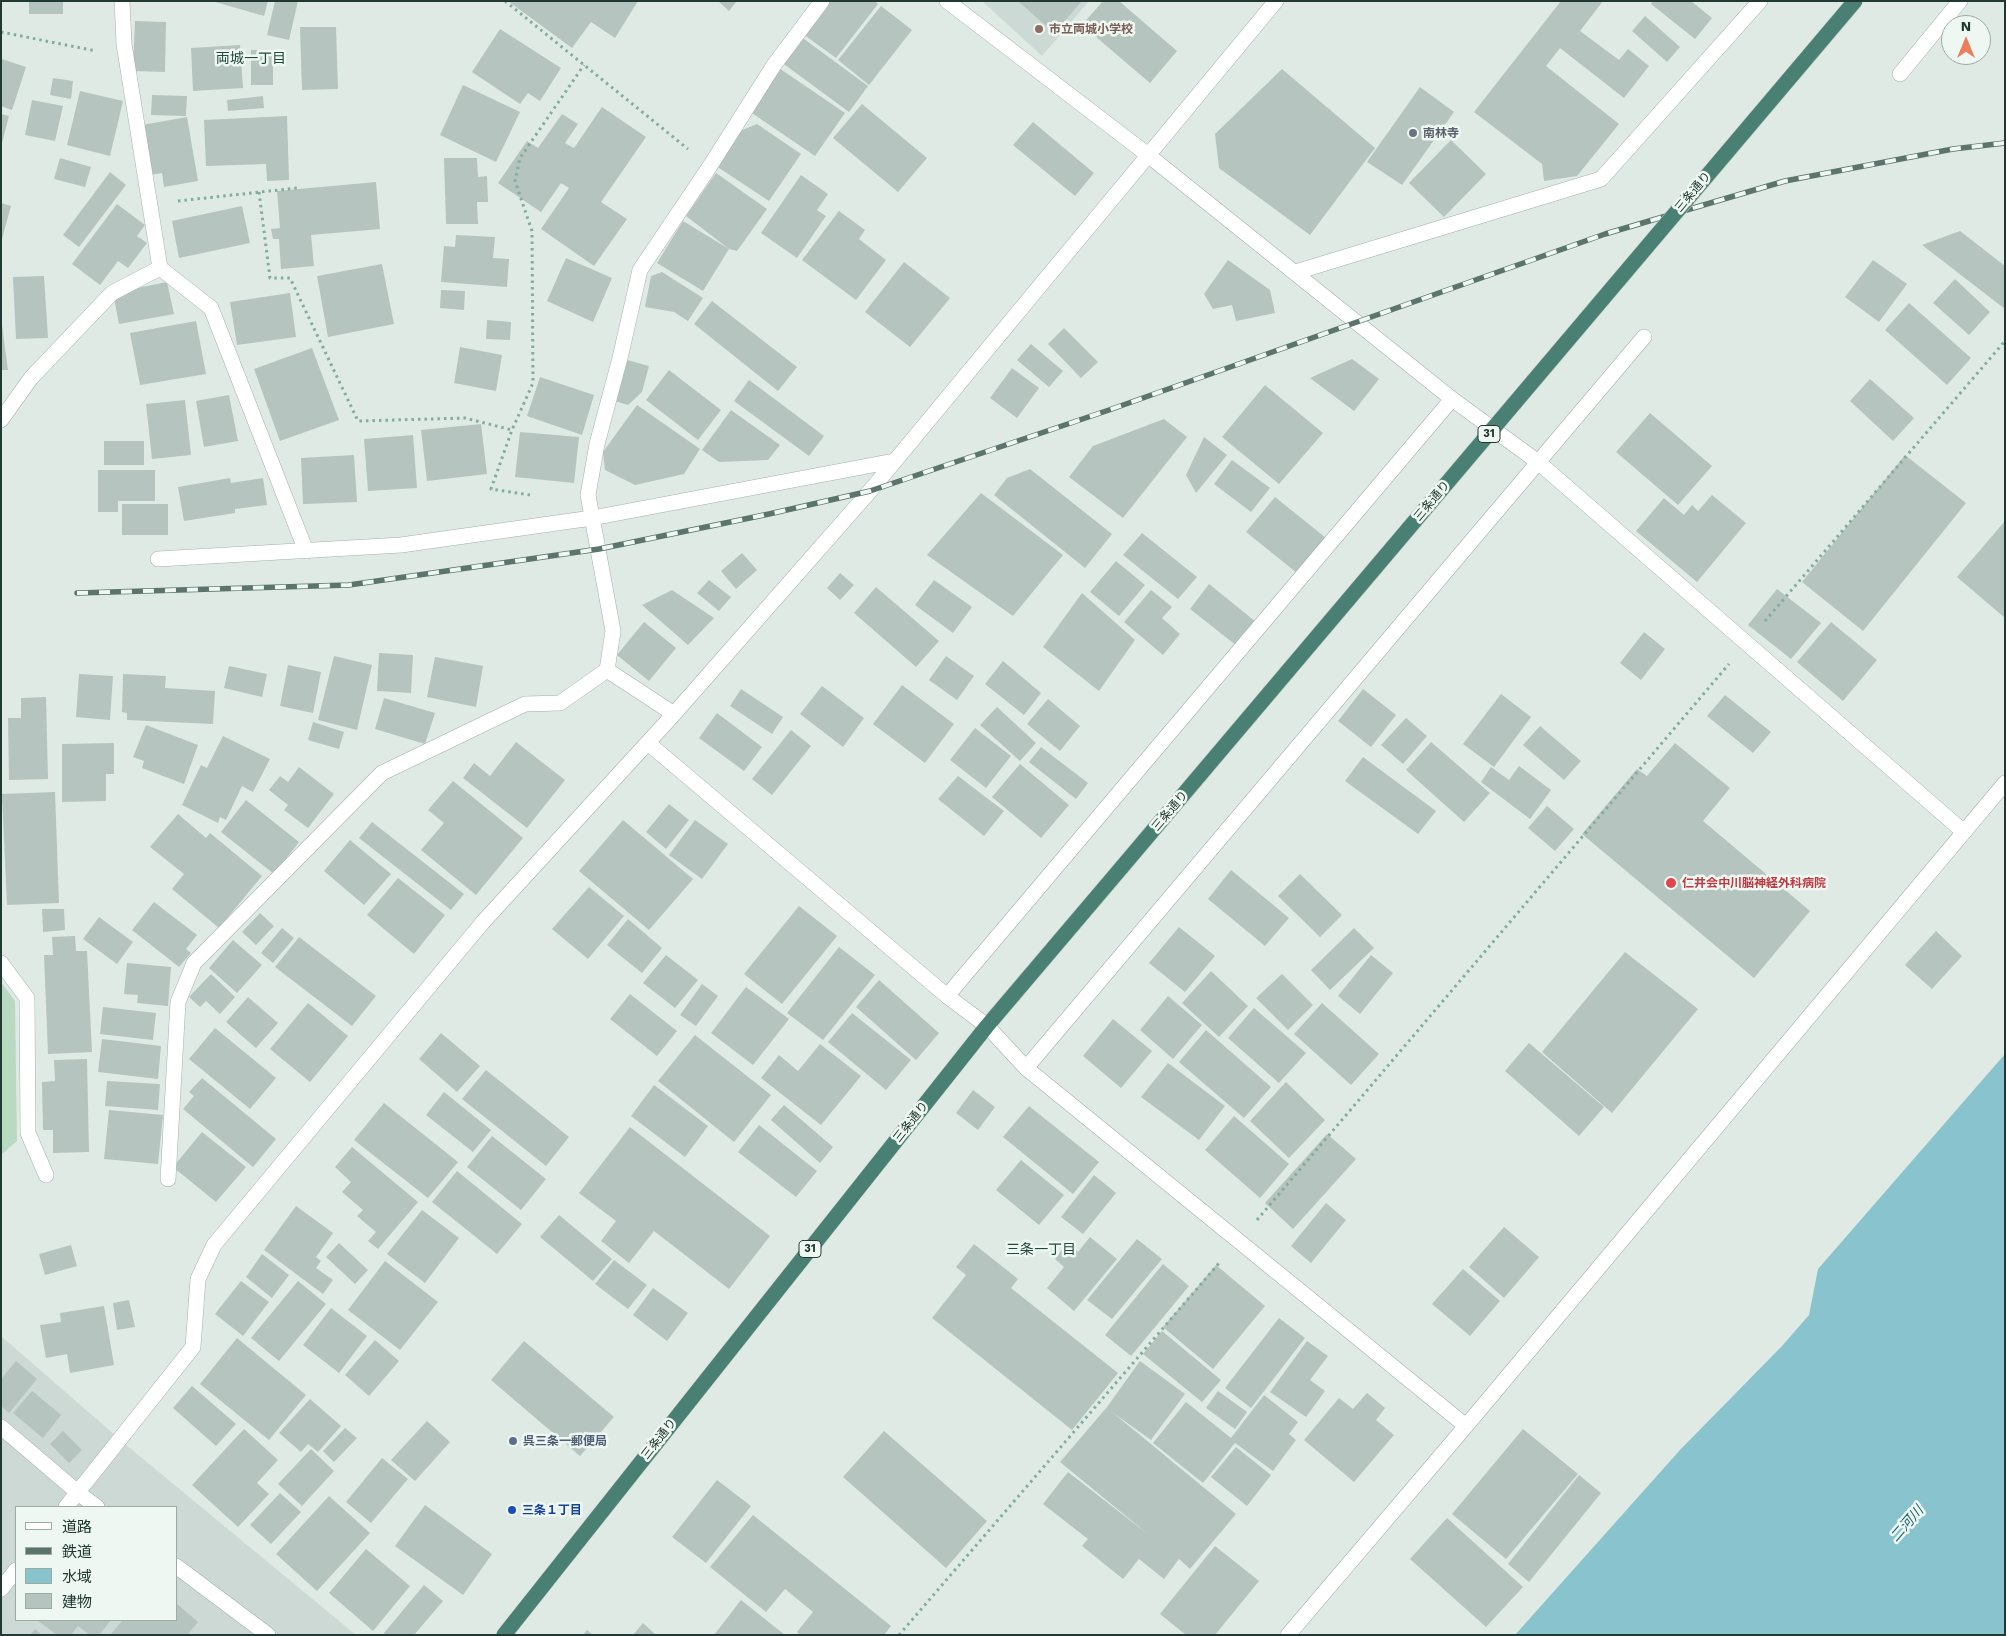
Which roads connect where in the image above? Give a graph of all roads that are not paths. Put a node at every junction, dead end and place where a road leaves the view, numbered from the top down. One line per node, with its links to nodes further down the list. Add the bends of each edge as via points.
1 (122, 1): 10 (street, via 126,58)
2 (822, 1): 17 (street, via 774,65 640,270 597,444 588,495)
3 (947, 1): 9 (street)
4 (1276, 1): 9 (street)
5 (1760, 1): 11 (street, via 1601,179)
6 (1855, 1): 27 (highway, 三条通り / 31, bridge)
7 (1960, 1): 8 (street)
8 (1900, 74)
9 (1148, 155): 11 (street); 15 (street)
10 (160, 268): 14 (street, via 112,293 31,378); 18 (street, via 211,308)
11 (1296, 272): 13 (street)
12 (1644, 337): 16 (street)
13 (1452, 399): 16 (street); 26 (street)
14 (1, 420)
15 (894, 461): 17 (street); 21 (street)
16 (1538, 462): 24 (street); 28 (street)
17 (592, 518): 18 (street, via 401,545); 20 (street, via 613,631)
18 (306, 551): 19 (street)
19 (158, 559)
20 (607, 670): 21 (street); 30 (street, via 560,703 525,704 382,773 194,963 178,1002)
21 (674, 714): 22 (street)
22 (648, 742): 26 (street); 33 (street, via 483,922 214,1245 198,1280 193,1347)
23 (2005, 783): 24 (street)
24 (1964, 832): 31 (street)
25 (1, 963): 29 (street, via 27,998 28,1133)
26 (947, 996): 27 (street)
27 (987, 1026): 28 (street); 40 (highway, 三条通り / 31)
28 (1026, 1068): 31 (street)
29 (46, 1176)
30 (168, 1179)
31 (1466, 1426): 41 (street)
32 (1, 1427): 33 (street)
33 (80, 1494): 34 (street); 35 (street)
34 (67, 1506)
35 (96, 1506)
36 (178, 1568): 39 (street)
37 (15, 1571): 38 (street)
38 (1, 1589)
39 (268, 1635)
40 (504, 1635)
41 (1288, 1635)

